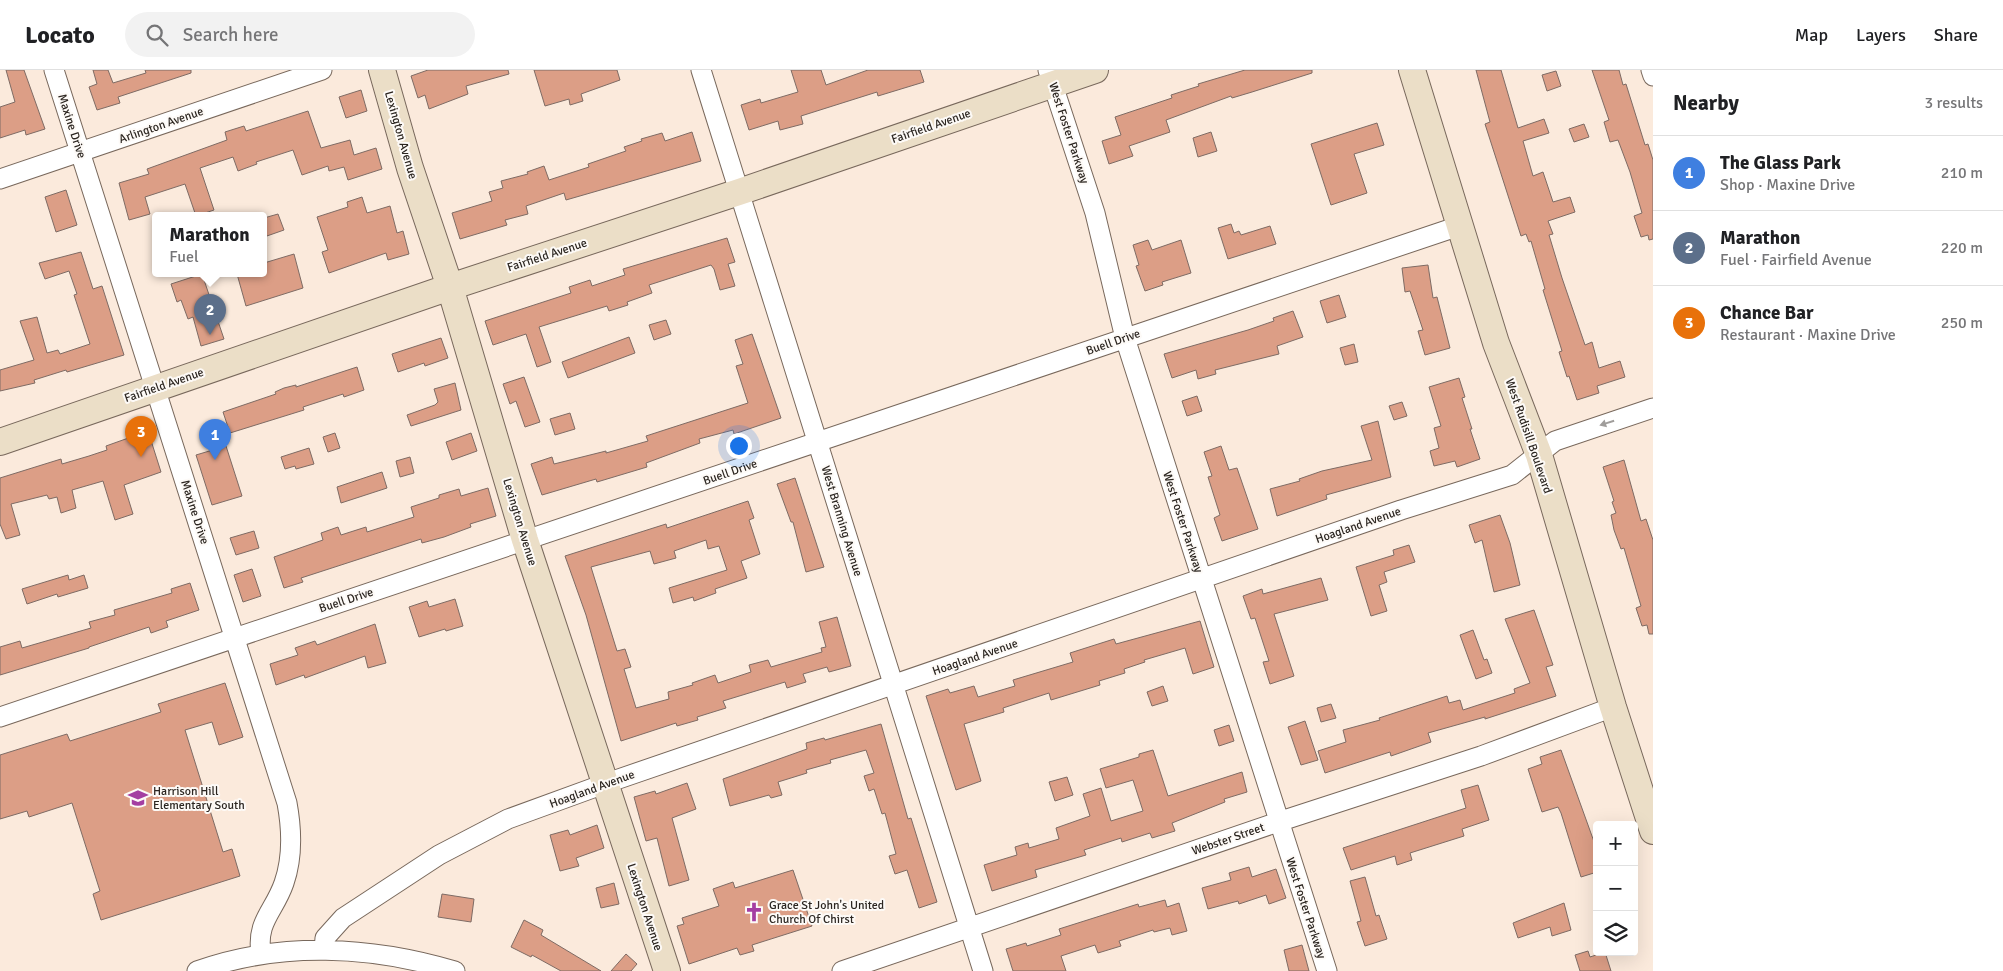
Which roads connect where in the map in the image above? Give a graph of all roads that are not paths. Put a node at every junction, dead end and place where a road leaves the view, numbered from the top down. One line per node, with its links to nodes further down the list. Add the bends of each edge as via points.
1 (54, 70): 10 (street, Maxine Drive)
2 (322, 70): 10 (street, Arlington Avenue)
3 (382, 70): 14 (street, Lexington Avenue, via 410,168)
4 (700, 70): 12 (street, West Branning Avenue)
5 (1095, 70): 9 (street, Fairfield Avenue)
6 (1412, 70): 13 (street, West Rudisill Boulevard)
7 (1651, 70): 8 (street)
8 (1653, 76)
9 (1051, 77): 12 (street, Fairfield Avenue); 15 (street, West Foster Parkway, via 1095,214)
10 (80, 152): 11 (street, Arlington Avenue); 16 (street, Maxine Drive)
11 (0, 179)
12 (739, 192): 14 (street, Fairfield Avenue); 19 (street, West Branning Avenue)
13 (1459, 226): 15 (street, Buell Drive); 20 (street, West Rudisill Boulevard, via 1496,343)
14 (450, 287): 16 (street, Fairfield Avenue); 21 (street, Lexington Avenue)
15 (1124, 338): 19 (street, Buell Drive); 22 (street, West Foster Parkway)
16 (156, 387): 18 (street, Fairfield Avenue); 23 (street, Maxine Drive)
17 (1653, 408): 20 (street, Hoagland Avenue, one-way to 20, via 1555,441)
18 (0, 442)
19 (817, 442): 21 (street, Buell Drive); 24 (street, West Branning Avenue)
20 (1539, 455): 22 (street, Hoagland Avenue, via 1512,475); 25 (street, West Rudisill Boulevard)
21 (525, 540): 23 (street, Buell Drive); 27 (street, Lexington Avenue)
22 (1201, 580): 24 (street, Hoagland Avenue); 28 (street, West Foster Parkway)
23 (235, 637): 26 (street, Buell Drive); 32 (street, Maxine Drive, via 287,803 292,831 289,868 260,930)
24 (893, 685): 27 (street, Hoagland Avenue); 30 (street, West Branning Avenue)
25 (1613, 707): 28 (street, Webster Street, via 1481,756); 29 (street, West Rudisill Boulevard)
26 (0, 717)
27 (604, 784): 31 (street, Hoagland Avenue, via 508,819 438,855 343,918 325,938); 35 (street, Lexington Avenue)
28 (1278, 822): 30 (street, Webster Street); 38 (street, West Foster Parkway)
29 (1653, 831)
30 (970, 928): 36 (street, Webster Street); 37 (street, West Branning Avenue)
31 (324, 950): 32 (street); 34 (street, via 396,957)
32 (261, 954): 33 (street)
33 (197, 971)
34 (455, 971)
35 (667, 971)
36 (842, 971)
37 (983, 971)
38 (1327, 971)

